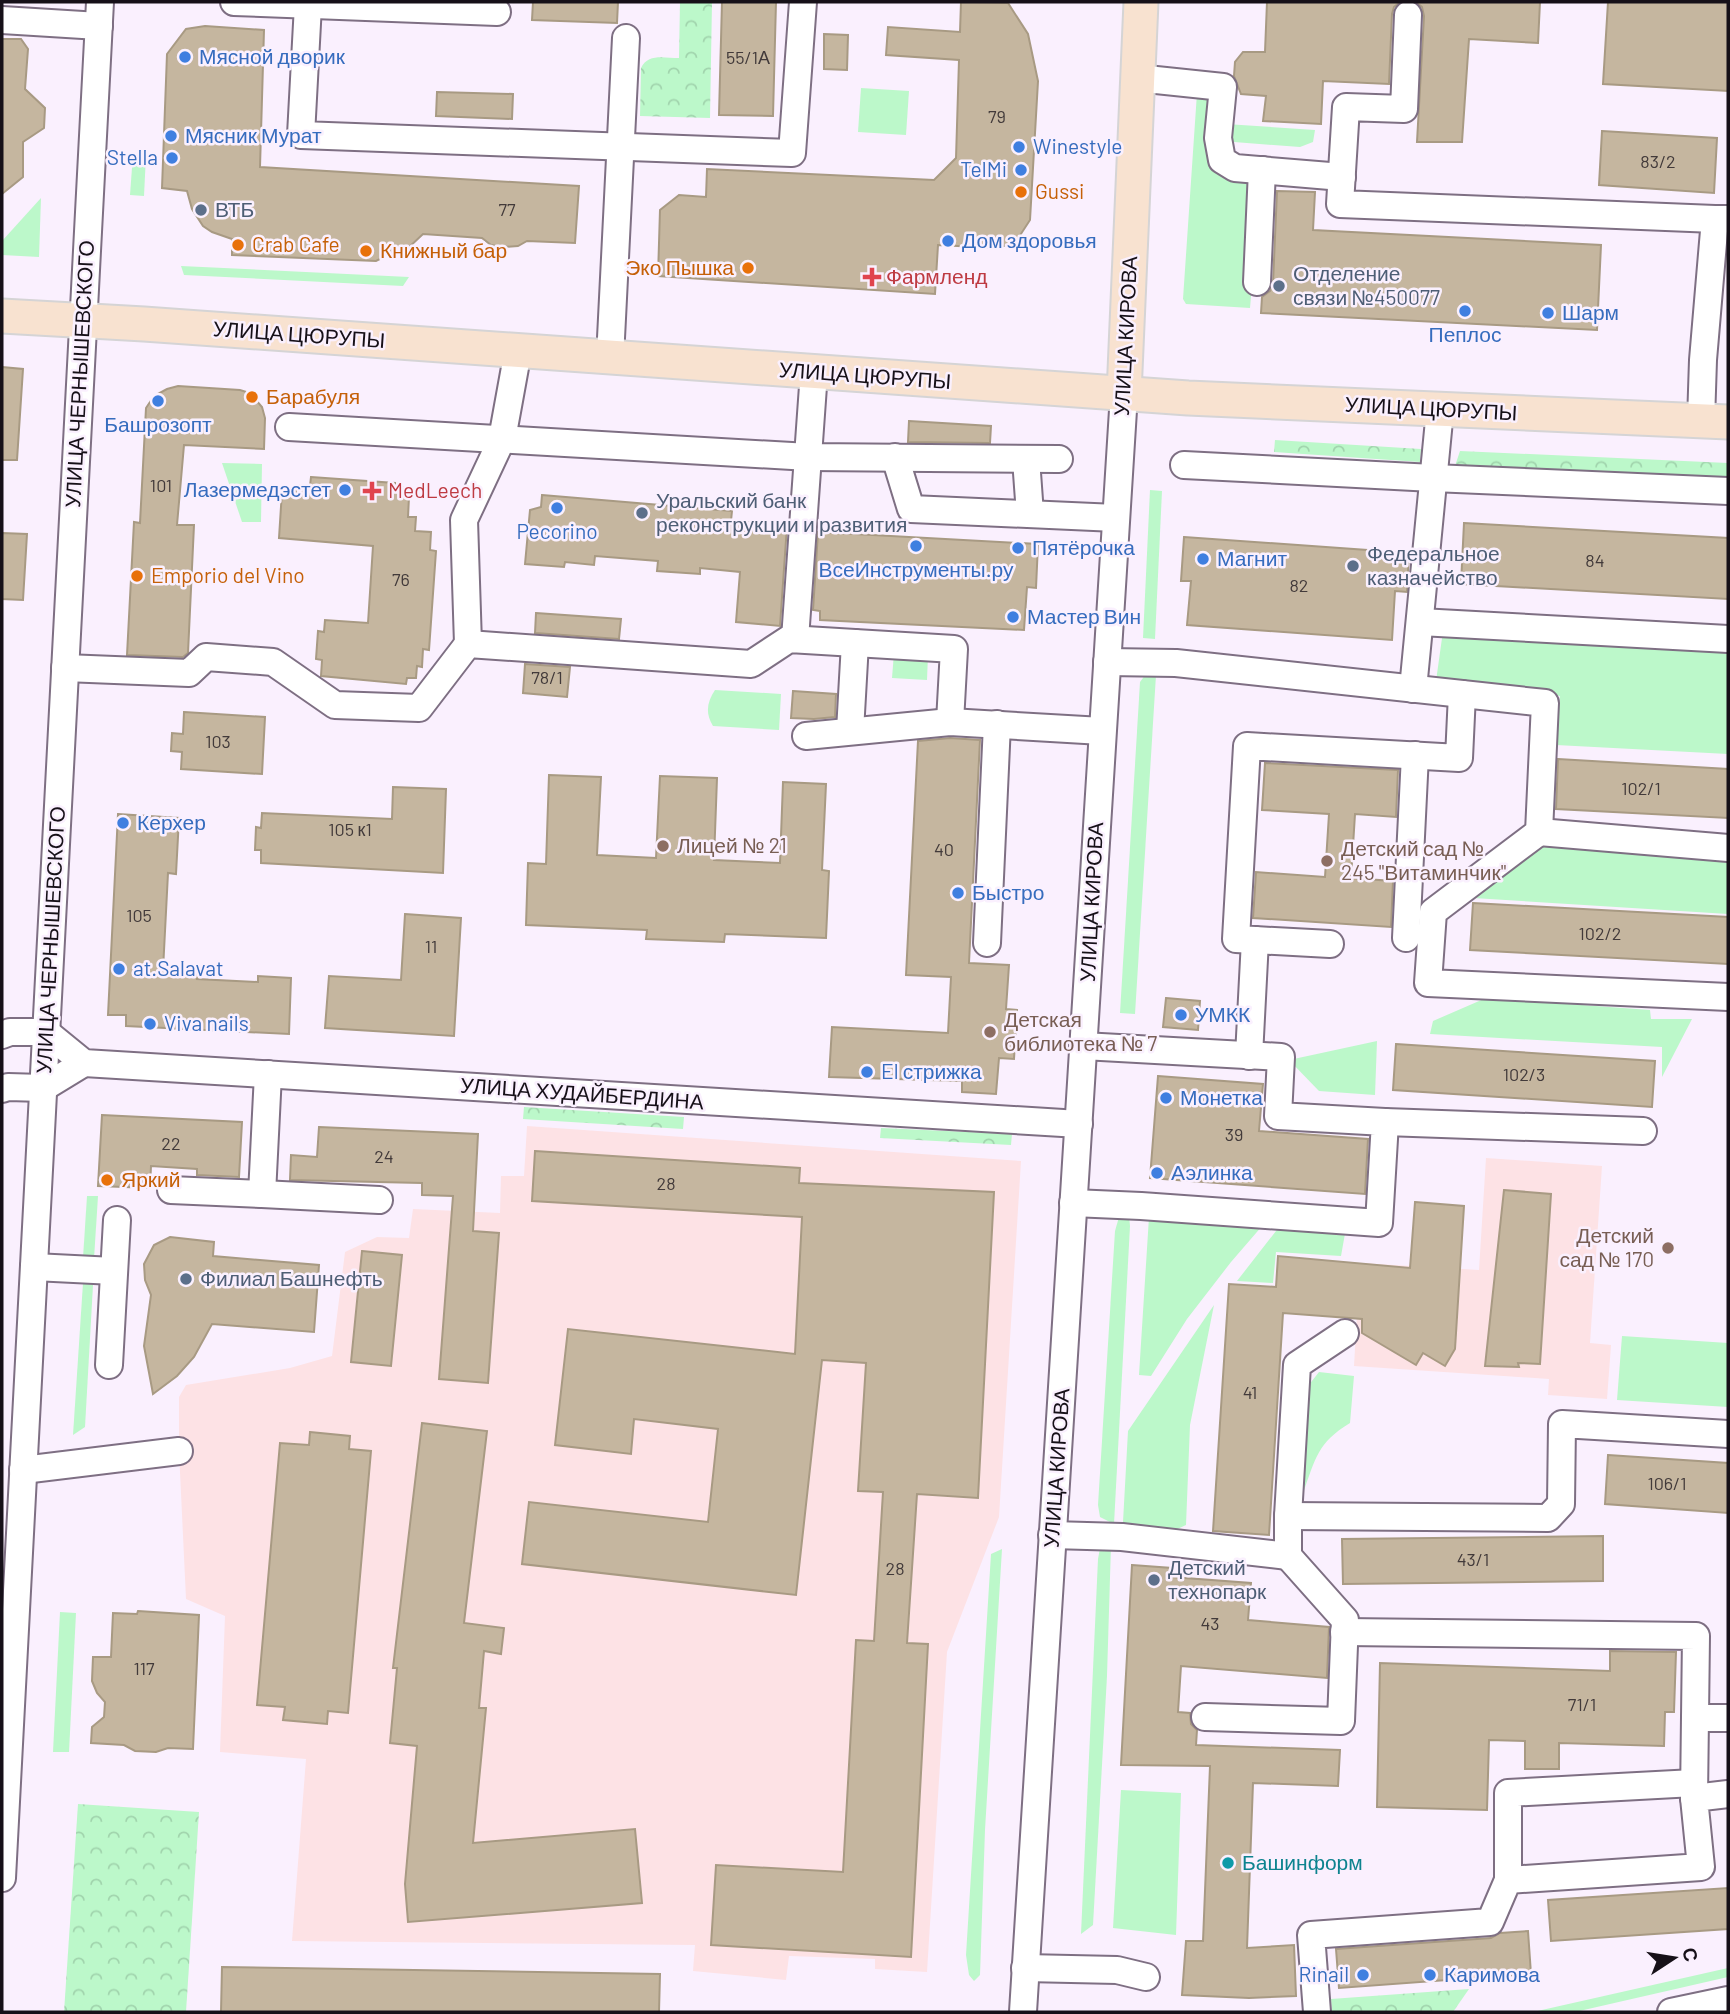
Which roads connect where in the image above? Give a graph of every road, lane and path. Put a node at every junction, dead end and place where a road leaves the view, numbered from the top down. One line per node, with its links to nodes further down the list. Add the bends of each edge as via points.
1 (234, 2): 4 (street)
2 (803, 2): 11 (street, via 792,153)
3 (1141, 2): 10 (main road, УЛИЦА КИРОВА)
4 (308, 5): 5 (street); 11 (street, via 301,135)
5 (497, 12)
6 (100, 14): 8 (street); 17 (street, УЛИЦА ЧЕРНЫШЕВСКОГО)
7 (1408, 15): 13 (street, via 1404,109 1346,107)
8 (2, 20)
9 (626, 38): 11 (street)
10 (1137, 78): 12 (street, via 1223,87 1218,138 1222,160 1236,168); 21 (main road, УЛИЦА КИРОВА)
11 (620, 146): 19 (street)
12 (1262, 170): 13 (street); 15 (street)
13 (1342, 177): 14 (street, via 1340,204)
14 (1722, 219): 23 (street, via 1703,360)
15 (1257, 282)
16 (2, 316): 17 (main road, УЛИЦА ЦЮРУПЫ)
17 (83, 321): 18 (main road, УЛИЦА ЦЮРУПЫ); 41 (street, УЛИЦА ЧЕРНЫШЕВСКОГО)
18 (518, 351): 19 (main road, УЛИЦА ЦЮРУПЫ); 25 (street)
19 (610, 358): 20 (main road, УЛИЦА ЦЮРУПЫ)
20 (814, 372): 21 (main road, УЛИЦА ЦЮРУПЫ); 26 (street)
21 (1124, 394): 22 (main road, УЛИЦА ЦЮРУПЫ); 34 (street, УЛИЦА КИРОВА)
22 (1440, 410): 23 (main road, УЛИЦА ЦЮРУПЫ); 31 (street)
23 (1714, 422)
24 (289, 427): 25 (street)
25 (502, 439): 26 (street); 39 (street, via 464,520)
26 (809, 457): 27 (street); 36 (street)
27 (895, 457): 28 (street); 33 (street, via 911,509)
28 (1026, 458): 29 (street); 33 (street)
29 (1059, 459)
30 (1184, 465): 31 (street)
31 (1433, 478): 32 (street); 35 (street)
32 (1728, 491)
33 (1030, 514): 34 (street)
34 (1116, 518): 40 (street, УЛИЦА КИРОВА)
35 (1420, 622): 37 (street); 42 (street)
36 (795, 639): 38 (street); 39 (street, via 751,664)
37 (1728, 639)
38 (855, 643): 44 (street, via 954,649); 46 (street)
39 (468, 644): 41 (street, via 419,708 335,705 272,662 206,657 189,673)
40 (1107, 663): 42 (street, via 1176,663); 47 (street, УЛИЦА КИРОВА)
41 (65, 668): 57 (street, УЛИЦА ЧЕРНЫШЕВСКОГО)
42 (1413, 689): 43 (street)
43 (1462, 694): 49 (street, via 1459,758); 50 (street, via 1545,703)
44 (950, 722): 45 (street); 46 (street)
45 (997, 724): 47 (street); 54 (street)
46 (850, 731): 48 (street)
47 (1102, 732): 59 (street, УЛИЦА КИРОВА)
48 (806, 736)
49 (1415, 755): 52 (street); 53 (street, via 1247,746 1236,939)
50 (1538, 832): 51 (street); 56 (street, via 1433,912 1428,983)
51 (1728, 848)
52 (1406, 938)
53 (1255, 940): 55 (street); 60 (street)
54 (986, 943)
55 (1331, 944)
56 (1728, 997)
57 (46, 1032): 58 (street); 61 (street); 63 (street, УЛИЦА ЧЕРНЫШЕВСКОГО)
58 (2, 1035)
59 (1083, 1046): 60 (street); 66 (street, УЛИЦА КИРОВА)
60 (1249, 1056): 65 (street, via 1281,1057 1278,1116)
61 (84, 1063): 62 (street, УЛИЦА ХУДАЙБЕРДИНА); 63 (street)
62 (268, 1074): 66 (street, УЛИЦА ХУДАЙБЕРДИНА); 69 (street)
63 (43, 1088): 64 (street); 73 (street, УЛИЦА ЧЕРНЫШЕВСКОГО)
64 (2, 1089)
65 (1385, 1122): 67 (street); 71 (street, via 1379,1223)
66 (1079, 1124): 71 (street, УЛИЦА КИРОВА)
67 (1643, 1131)
68 (171, 1190): 69 (street)
69 (262, 1194): 70 (street)
70 (380, 1200)
71 (1073, 1203): 81 (street, УЛИЦА КИРОВА)
72 (117, 1220): 74 (street)
73 (34, 1267): 74 (street); 79 (street, УЛИЦА ЧЕРНЫШЕВСКОГО)
74 (114, 1271): 76 (street)
75 (1345, 1333): 80 (street, via 1297,1365)
76 (109, 1365)
77 (1728, 1434): 80 (street, via 1562,1424 1561,1504 1548,1517)
78 (179, 1451): 79 (street)
79 (23, 1470): 84 (street, УЛИЦА ЧЕРНЫШЕВСКОГО)
80 (1288, 1517): 82 (street)
81 (1052, 1535): 82 (street, via 1122,1537); 92 (street, УЛИЦА КИРОВА)
82 (1288, 1556): 83 (street, via 1345,1620)
83 (1345, 1632): 85 (street, via 1341,1721); 86 (street, via 1696,1636)
84 (8, 1650): 90 (street, УЛИЦА ЧЕРНЫШЕВСКОГО)
85 (1205, 1717)
86 (1695, 1718): 87 (street); 88 (street)
87 (1728, 1718)
88 (1694, 1791): 89 (street); 91 (street, via 1701,1867); 91 (street, via 1508,1793)
89 (1728, 1794)
90 (2, 1878)
91 (1508, 1880): 96 (street, via 1490,1922 1311,1935)
92 (1025, 1968): 93 (street, via 1116,1970); 95 (street, УЛИЦА КИРОВА)
93 (1146, 1977)
94 (1728, 2000): 97 (street)
95 (1023, 2012)
96 (1317, 2012)
97 (1671, 2012)

